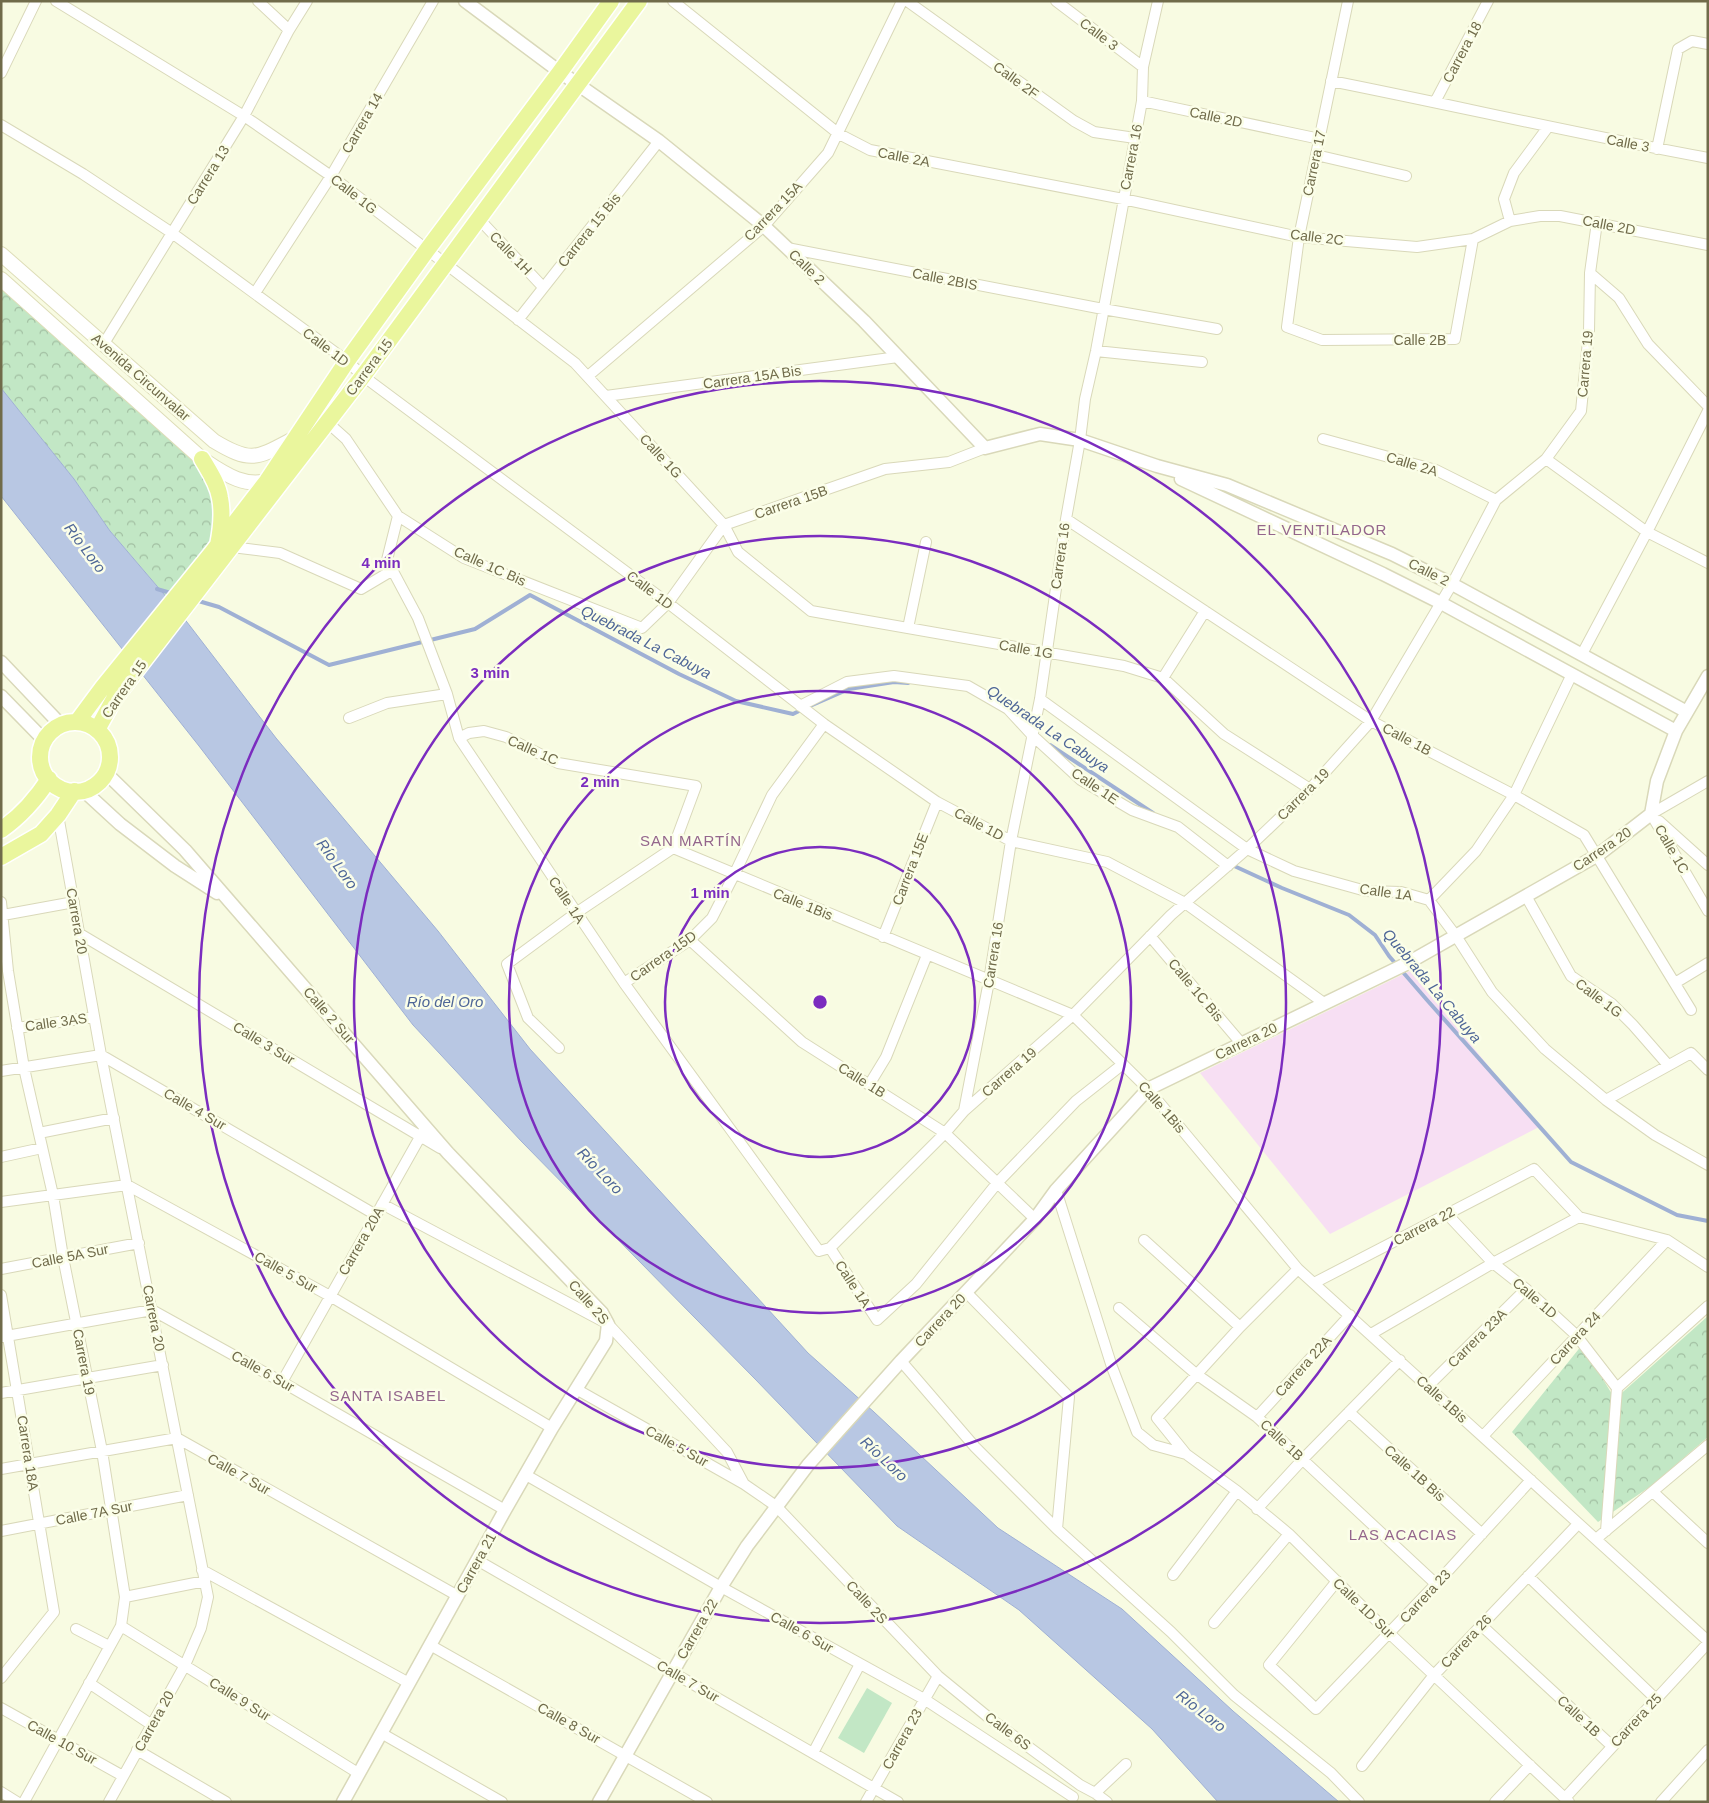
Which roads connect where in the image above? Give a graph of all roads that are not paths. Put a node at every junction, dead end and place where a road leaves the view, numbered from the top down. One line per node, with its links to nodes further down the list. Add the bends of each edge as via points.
1 (36, 1): 20 (street)
2 (56, 1): 25 (street, Calle 1G)
3 (258, 1): 16 (street)
4 (307, 1): 16 (street, Carrera 13)
5 (433, 1): 35 (street, Carrera 14)
6 (465, 1): 19 (street, Calle 2)
7 (611, 1): 19 (main road, Carrera 15)
8 (639, 1): 22 (main road, Carrera 15)
9 (673, 1): 28 (street, Calle 2A)
10 (902, 1): 28 (street, Carrera 15A)
11 (907, 1): 29 (street, Calle 2F, via 1074,121 1094,132)
12 (1056, 1): 18 (street, Calle 3)
13 (1158, 1): 18 (street, Carrera 16)
14 (1348, 1): 21 (street, Carrera 17)
15 (1488, 1): 24 (street, Carrera 18)
16 (289, 30): 25 (street, Carrera 13)
17 (1708, 44): 32 (street, via 1692,41 1678,49)
18 (1143, 67): 23 (street, Carrera 16)
19 (560, 72): 22 (street, Calle 2); 47 (main road, Carrera 15)
20 (1, 73)
21 (1331, 81): 24 (street); 30 (street, Carrera 17)
22 (578, 84): 31 (street, Calle 2); 38 (main road, Carrera 15)
23 (1142, 101): 29 (street, Carrera 16); 30 (street, Calle 2D)
24 (1435, 102): 27 (street, Calle 3)
25 (244, 116): 35 (street, Calle 1G); 42 (street, Carrera 13)
26 (1, 125): 42 (street, Calle 1D)
27 (1548, 127): 32 (street, Calle 3); 39 (street, via 1514,173 1504,199)
28 (839, 134): 37 (street, Calle 2A, via 870,150); 41 (street, Carrera 15A, via 828,153)
29 (1135, 138): 37 (street, Carrera 16)
30 (1320, 139): 33 (street, Carrera 17)
31 (659, 141): 41 (street, Calle 2); 52 (street, Carrera 15 Bis)
32 (1657, 149): 34 (street, Calle 3)
33 (1316, 155): 36 (street); 43 (street, Carrera 17)
34 (1708, 158)
35 (331, 176): 47 (street, Calle 1G); 53 (street, Carrera 14)
36 (1406, 176)
37 (1123, 199): 43 (street, Calle 2C); 54 (street, Carrera 16)
38 (479, 220): 49 (main road, Carrera 15); 52 (street, Calle 1H)
39 (1510, 221): 40 (street, Calle 2D, via 1560,216); 44 (street, Calle 2C)
40 (1597, 222): 45 (street, Calle 2D); 50 (street, Carrera 19)
41 (764, 226): 46 (street, Calle 2); 64 (street, Carrera 15A)
42 (172, 233): 53 (street, Calle 1D); 58 (street, Carrera 13)
43 (1299, 237): 44 (street, Calle 2C, via 1417,248); 56 (street, Carrera 17)
44 (1473, 239): 56 (street, Calle 2B, via 1454,339 1322,340)
45 (1708, 245)
46 (787, 248): 54 (street, Calle 2BIS); 60 (street, Calle 2)
47 (426, 250): 49 (street, Calle 1G); 61 (main road, Carrera 15)
48 (1, 254): 58 (main road, Avenida Circunvalar)
49 (446, 264): 55 (street, Calle 1G); 63 (main road, Carrera 15)
50 (1590, 273): 66 (street, via 1619,298 1648,344); 74 (street, Carrera 19, via 1589,331 1581,410)
51 (1, 279): 73 (main road, Avenida Circunvalar)
52 (543, 287): 55 (street, Carrera 15 Bis)
53 (255, 294): 61 (street, Calle 1D)
54 (1103, 309): 57 (street); 59 (street, Carrera 16)
55 (518, 320): 64 (street, Calle 1G)
56 (1287, 327)
57 (1218, 329)
58 (103, 345): 69 (main road, Avenida Circunvalar, via 214,441 229,450 254,456)
59 (1096, 351): 62 (street); 71 (street, Carrera 16)
60 (898, 357): 65 (street, Carrera 15A Bis); 72 (street, Calle 2)
61 (347, 361): 63 (street, Calle 1D); 69 (main road, Carrera 15)
62 (1202, 362)
63 (363, 376): 68 (main road, Carrera 15); 88 (street, Calle 1D)
64 (588, 376): 65 (street, Calle 1G)
65 (606, 396): 81 (street, Calle 1G)
66 (1708, 406)
67 (1708, 411): 82 (street)
68 (327, 422): 76 (main road, Carrera 15); 79 (street, Calle 1C Bis, via 346,439)
69 (295, 438): 77 (main road, Carrera 15)
70 (1323, 439): 78 (street, Calle 2A, via 1436,470)
71 (1080, 440): 72 (street, Calle 2, via 1040,434); 75 (street, Calle 2); 80 (street, Carrera 16)
72 (985, 448): 81 (street, Carrera 15B, via 949,462 885,470)
73 (202, 459): 77 (main road, Avenida Circunvalar, via 228,476 247,482); 84 (main road, via 220,498)
74 (1546, 459): 78 (street, Carrera 19); 82 (street)
75 (1157, 466): 87 (street, Calle 2, via 1227,485 1392,554); 89 (street, Calle 2)
76 (288, 472): 77 (main road, Avenida Circunvalar); 84 (main road, Carrera 15)
77 (267, 481): 84 (main road, Carrera 15)
78 (1496, 500): 87 (street, Carrera 19)
79 (398, 516): 86 (street, Calle 1A, via 387,560); 88 (street, Calle 1C Bis, via 464,558 642,628)
80 (1066, 519): 90 (street, Calle 1B); 92 (street, Carrera 16)
81 (724, 525): 88 (street); 91 (street, Calle 1G, via 738,552 811,611)
82 (1647, 532): 85 (street); 93 (street)
83 (926, 542): 91 (street)
84 (221, 551): 86 (street, via 280,553 361,589); 105 (main road, Carrera 15); 107 (main road, Carrera 15, via 114,699)
85 (1708, 563)
86 (393, 570): 98 (street, Calle 1A, via 418,618)
87 (1452, 584): 89 (street, Carrera 19); 93 (street, Calle 2)
88 (668, 602): 101 (street, Calle 1D)
89 (1441, 603): 95 (street, Calle 2); 104 (street, Carrera 19)
90 (1205, 611): 97 (street); 104 (street, Calle 1B)
91 (908, 628): 92 (street, Calle 1G)
92 (1046, 652): 97 (street, Calle 1G, via 1124,666); 100 (street, Carrera 16)
93 (1582, 654): 102 (street, Calle 2)
94 (1, 662): 105 (street)
95 (1572, 674): 108 (street, Calle 2); 117 (street)
96 (1708, 676): 102 (street)
97 (1163, 678): 115 (street, Calle 1G, via 1224,734)
98 (447, 694): 103 (street, via 387,703); 110 (street, Calle 1A)
99 (1, 696): 111 (street)
100 (1040, 698): 109 (street, Carrera 16); 124 (street, Calle 1A)
101 (800, 706): 106 (street, Calle 1D); 109 (street, Calle 1E, via 847,682 894,676 968,686 1008,709)
102 (1687, 712): 108 (street)
103 (349, 718)
104 (1372, 721): 115 (street, Carrera 19); 117 (street, Calle 1B)
105 (69, 723): 107 (main road, via 88,724); 111 (main road, via 51,731)
106 (824, 724): 118 (street, Calle 1D); 129 (street, Carrera 15D, via 772,795)
107 (97, 730): 112 (main road, via 109,750)
108 (1676, 731): 119 (street, via 1657,781)
109 (1033, 732): 122 (street, Carrera 16); 127 (street, Calle 1E, via 1081,780 1132,810 1178,827)
110 (459, 738): 123 (street, Calle 1C, via 484,731 506,737 558,763 696,786); 137 (street, Calle 1A)
111 (44, 740): 113 (main road, via 40,751 41,763)
112 (106, 773): 116 (main road, via 92,787); 134 (street, Calle 2 Sur, via 185,850)
113 (49, 779): 116 (main road, via 62,789); 121 (main road, via 37,797)
114 (1708, 781): 119 (street)
115 (1310, 789): 124 (street, Carrera 19)
116 (78, 791): 120 (main road); 134 (street, Calle 2 Sur, via 175,866)
117 (1514, 795): 125 (street, Calle 1B, via 1584,835); 131 (street, via 1476,851)
118 (936, 802): 122 (street, Calle 1D); 142 (street, Carrera 15E)
119 (1651, 814): 125 (street, Carrera 20); 128 (street); 136 (street, Calle 1C)
120 (58, 815): 126 (main road, via 41,834); 133 (street, Carrera 20)
121 (1, 830)
122 (1011, 841): 135 (street, Calle 1D, via 1107,862); 147 (street, Carrera 16)
123 (673, 848): 129 (street, Calle 1Bis); 137 (street)
124 (1247, 849): 127 (street, Carrera 19); 131 (street, Calle 1A, via 1294,871 1366,892 1401,892)
125 (1598, 855): 130 (street, Carrera 20); 149 (street, Calle 1B)
126 (1, 857)
127 (1230, 863): 135 (street, Carrera 19)
128 (1708, 865)
129 (734, 875): 142 (street, Calle 1Bis); 143 (street, Carrera 15D, via 712,918)
130 (1526, 896): 141 (street, Carrera 20); 159 (street, Calle 1G, via 1571,976 1612,1004)
131 (1429, 900): 141 (street, Calle 1A)
132 (1, 902): 138 (street, Carrera 19)
133 (74, 902): 138 (street); 139 (street, Carrera 20)
134 (231, 903): 168 (street, Calle 2 Sur)
135 (1186, 903): 140 (street, Carrera 19); 150 (street, Calle 1D)
136 (1708, 911)
137 (576, 913): 148 (street, Calle 1A); 156 (street, via 507,964 528,1018)
138 (3, 916): 146 (street, Carrera 19)
139 (80, 934): 153 (street, Carrera 20); 168 (street, Calle 3 Sur)
140 (1150, 936): 152 (street, Carrera 19); 155 (street, Calle 1C Bis)
141 (1456, 936): 150 (street, Carrera 20); 165 (street, Calle 1A, via 1492,992 1545,1048)
142 (883, 937): 144 (street, Calle 1Bis)
143 (690, 940): 148 (street, Carrera 15D); 163 (street, Calle 1B, via 802,1042)
144 (927, 955): 147 (street, Calle 1Bis); 163 (street, via 886,1057)
145 (1708, 964): 149 (street)
146 (5, 972): 154 (street, Carrera 19)
147 (989, 981): 152 (street, Calle 1Bis); 166 (street, Carrera 16)
148 (624, 983): 188 (street, Calle 1A)
149 (1675, 983): 151 (street, Calle 1B)
150 (1324, 1003): 155 (street, Carrera 20)
151 (1691, 1010)
152 (1072, 1015): 158 (street, Calle 1Bis); 166 (street, Carrera 19)
153 (94, 1017): 154 (street, Calle 3AS); 157 (street, Carrera 20)
154 (17, 1028): 160 (street, Carrera 19)
155 (1241, 1043): 164 (street, Carrera 20)
156 (559, 1048)
157 (101, 1055): 160 (street); 167 (street, Carrera 20); 181 (street, Calle 4 Sur)
158 (1123, 1064): 164 (street, Calle 1Bis); 174 (street, via 1076,1101)
159 (1668, 1066): 161 (street, via 1690,1053); 165 (street)
160 (24, 1068): 162 (street); 169 (street, Carrera 19)
161 (1708, 1070)
162 (1, 1071)
163 (869, 1085): 170 (street, Calle 1B)
164 (1148, 1089): 176 (street, Carrera 20); 193 (street, Calle 1Bis)
165 (1606, 1100): 173 (street, Calle 1A, via 1655,1135)
166 (964, 1111): 170 (street, Carrera 19)
167 (114, 1118): 169 (street); 175 (street, Carrera 20)
168 (423, 1131): 179 (street, Carrera 20A); 204 (street, Calle 2S, via 602,1313)
169 (39, 1133): 171 (street, Carrera 19)
170 (945, 1133): 174 (street, Calle 1B); 187 (street, Carrera 19)
171 (42, 1148): 172 (street); 177 (street, Carrera 19)
172 (1, 1157)
173 (1708, 1165)
174 (998, 1182): 183 (street, Calle 1B); 187 (street, Calle 1A, via 920,1278 877,1320)
175 (127, 1184): 177 (street); 186 (street, Carrera 20); 198 (street, Calle 5 Sur)
176 (1056, 1190): 183 (street, Carrera 20); 227 (street, via 1112,1367 1137,1432 1153,1445)
177 (53, 1195): 178 (street); 189 (street, Carrera 19)
178 (1, 1202)
179 (382, 1204): 181 (street, Carrera 20A); 204 (street)
180 (1447, 1214): 182 (street, Carrera 22, via 1534,1168); 190 (street, Calle 1D); 194 (street, Carrera 22)
181 (376, 1215): 198 (street, Carrera 20A)
182 (1578, 1217): 185 (street); 190 (street)
183 (1035, 1219): 196 (street, Carrera 20)
184 (1144, 1240): 205 (street)
185 (1667, 1240): 191 (street); 207 (street, Carrera 24)
186 (139, 1243): 189 (street, Calle 5A Sur); 201 (street, Carrera 20)
187 (830, 1248): 188 (street, Carrera 19)
188 (819, 1251)
189 (63, 1257): 192 (street, Calle 5A Sur); 203 (street, Carrera 19)
190 (1493, 1264): 195 (street, Calle 1D); 206 (street)
191 (1708, 1267)
192 (1, 1269)
193 (1298, 1269): 194 (street, Calle 1Bis); 205 (street)
194 (1314, 1283): 202 (street, Calle 1Bis)
195 (1526, 1289): 207 (street, Calle 1D); 215 (street, Carrera 23A)
196 (966, 1292): 210 (street, Carrera 20); 244 (street, via 1069,1397)
197 (1, 1295): 208 (street, Carrera 18A)
198 (330, 1296): 214 (street, Carrera 20A); 222 (street, Calle 5 Sur)
199 (1708, 1306): 216 (street)
200 (1119, 1308): 212 (street, Calle 1B)
201 (152, 1310): 203 (street); 211 (street, Carrera 20); 214 (street, Calle 6 Sur)
202 (1350, 1315): 206 (street, Calle 1Bis); 221 (street, Carrera 22A)
203 (76, 1324): 208 (street); 213 (street, Carrera 19)
204 (608, 1324): 217 (street, Carrera 21, via 606,1341); 234 (street, Calle 2S, via 727,1452)
205 (1240, 1327): 212 (street)
206 (1371, 1334): 209 (street, Calle 1Bis)
207 (1576, 1335): 216 (street, Calle 1D); 223 (street, Carrera 24)
208 (4, 1337): 218 (street, Carrera 18A)
209 (1400, 1360): 215 (street, Calle 1Bis); 220 (street)
210 (901, 1361): 230 (street, Carrera 20); 244 (street, via 975,1447)
211 (163, 1365): 213 (street); 224 (street, Carrera 20)
212 (1196, 1374): 221 (street, Calle 1B); 227 (street, Calle 1D Sur, via 1158,1418)
213 (87, 1378): 218 (street); 226 (street, Carrera 19)
214 (282, 1382): 241 (street, Calle 6 Sur)
215 (1428, 1386): 223 (street, Calle 1Bis)
216 (1617, 1388): 246 (street)
217 (576, 1389): 222 (street, Carrera 21); 234 (street, Calle 5 Sur)
218 (17, 1390): 219 (street); 229 (street, Carrera 18A)
219 (1, 1393)
220 (1349, 1412): 228 (street); 248 (street, Calle 1B Bis)
221 (1257, 1417): 228 (street, Calle 1B)
222 (552, 1428): 232 (street, Carrera 21)
223 (1483, 1436): 233 (street, Calle 1Bis)
224 (177, 1438): 226 (street); 237 (street, Carrera 20); 259 (street, Calle 7 Sur)
225 (1706, 1449): 236 (street)
226 (102, 1451): 229 (street); 240 (street, Carrera 19)
227 (1186, 1454): 235 (street, Calle 1D Sur)
228 (1303, 1460): 239 (street); 257 (street, Calle 1B)
229 (29, 1464): 231 (street); 242 (street, Carrera 18A)
230 (808, 1465): 238 (street, Carrera 22)
231 (1, 1469)
232 (526, 1475): 241 (street, Carrera 21); 258 (street, Calle 6 Sur)
233 (1531, 1480): 243 (street, Calle 1Bis); 248 (street, Carrera 23)
234 (744, 1484): 238 (street, Calle 5 Sur)
235 (1237, 1491): 239 (street, Calle 1D Sur); 253 (street)
236 (1652, 1492): 246 (street); 250 (street)
237 (188, 1495): 240 (street, Calle 7A Sur); 252 (street, Carrera 20)
238 (776, 1506): 258 (street, Carrera 22); 273 (street, Calle 2S)
239 (1258, 1509): 247 (street, Calle 1D Sur)
240 (111, 1510): 242 (street, Calle 7A Sur); 260 (street, Carrera 19)
241 (505, 1510): 251 (street, Carrera 21)
242 (39, 1524): 245 (street, Calle 7A Sur); 274 (street, Carrera 18A, via 54,1612)
243 (1578, 1524): 249 (street, Calle 1Bis); 254 (street, Carrera 26)
244 (1057, 1529): 311 (street, via 1234,1694)
245 (1, 1531)
246 (1606, 1531): 249 (street)
247 (1289, 1534): 256 (street, Calle 1D Sur); 261 (street)
248 (1482, 1534): 257 (street, Carrera 23)
249 (1596, 1539): 266 (street, Calle 1Bis)
250 (1708, 1543)
251 (477, 1560): 259 (street, Carrera 21); 271 (street, Calle 7 Sur)
252 (202, 1570): 255 (street, Carrera 20); 276 (street)
253 (1173, 1575)
254 (1528, 1576): 262 (street, Carrera 26); 277 (street)
255 (204, 1581): 260 (street); 270 (street, Carrera 20, via 208,1597 201,1628)
256 (1336, 1582): 265 (street, Calle 1D Sur); 265 (street, Carrera 23, via 1269,1665 1316,1709)
257 (1436, 1584): 265 (street, Carrera 23)
258 (721, 1587): 269 (street, Calle 6 Sur); 271 (street, Carrera 22)
259 (458, 1596): 267 (street, Carrera 21)
260 (125, 1597): 263 (street, Carrera 19)
261 (1214, 1623)
262 (1481, 1625): 272 (street, Carrera 26); 283 (street, Calle 1B)
263 (121, 1626): 268 (street, Carrera 19); 270 (street, Calle 9 Sur)
264 (76, 1630): 268 (street)
265 (1389, 1633): 272 (street, Calle 1D Sur)
266 (1708, 1642): 277 (street, Carrera 25)
267 (430, 1645): 276 (street, Carrera 21); 287 (street, Calle 8 Sur)
268 (109, 1646): 275 (street, Carrera 19)
269 (860, 1664): 278 (street, Calle 6 Sur); 286 (street)
270 (185, 1665): 280 (street, Carrera 20); 291 (street, Calle 9 Sur)
271 (672, 1672): 286 (street, Calle 7 Sur); 287 (street, Carrera 22)
272 (1434, 1674): 289 (street, Calle 1D Sur); 290 (street, Carrera 26)
273 (938, 1676): 278 (street, Carrera 23); 293 (street, Calle 6S)
274 (1, 1678)
275 (89, 1683): 280 (street); 282 (street, Carrera 19)
276 (409, 1683): 281 (street, Carrera 21)
277 (1656, 1699): 283 (street, Carrera 25)
278 (924, 1700): 294 (street, Carrera 23); 297 (street, Calle 6 Sur)
279 (1, 1708): 282 (street, Calle 10 Sur)
280 (152, 1724): 284 (street, Carrera 20)
281 (381, 1733): 291 (street, Carrera 21); 305 (street)
282 (58, 1740): 292 (street, Calle 10 Sur); 301 (street, Carrera 19)
283 (1612, 1746): 298 (street, Carrera 25)
284 (137, 1750): 292 (street, Carrera 20); 303 (street)
285 (1708, 1750): 299 (street)
286 (813, 1753): 294 (street, Calle 7 Sur)
287 (626, 1755): 306 (street, Carrera 22); 307 (street, Calle 8 Sur)
288 (1126, 1764): 296 (street)
289 (1530, 1765): 298 (street, Calle 1D Sur); 312 (street)
290 (1362, 1766)
291 (358, 1773): 304 (street, Carrera 21)
292 (123, 1776): 302 (street, Carrera 20)
293 (1080, 1785): 296 (street); 297 (street)
294 (874, 1788): 308 (street, Carrera 23); 309 (street, Calle 7 Sur)
295 (1, 1792): 300 (street)
296 (1095, 1793): 310 (street)
297 (1072, 1800)
298 (1567, 1800)
299 (1666, 1800)
300 (18, 1802)
301 (24, 1802)
302 (109, 1802)
303 (226, 1802)
304 (343, 1802)
305 (502, 1802)
306 (599, 1802)
307 (707, 1802)
308 (866, 1802)
309 (898, 1802)
310 (1106, 1802)
311 (1359, 1802)
312 (1495, 1802)

